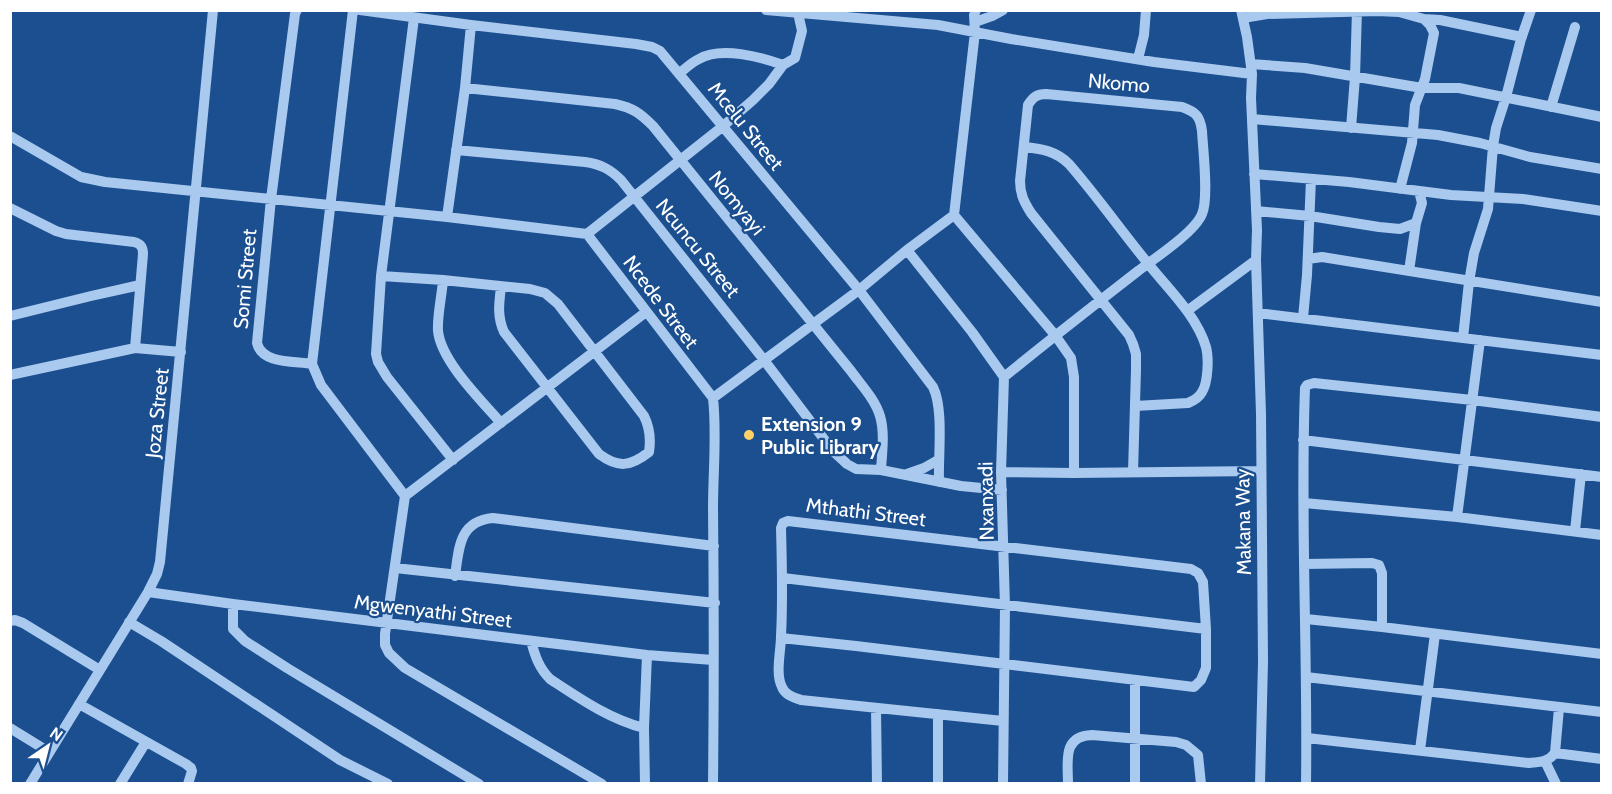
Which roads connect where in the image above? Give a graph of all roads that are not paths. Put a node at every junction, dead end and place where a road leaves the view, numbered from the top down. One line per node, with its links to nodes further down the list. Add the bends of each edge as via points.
1 (213, 10): 45 (street, Joza Street)
2 (297, 10): 49 (street, Somi Street)
3 (353, 10): 50 (street)
4 (360, 10): 15 (street, Mcelu Street)
5 (766, 10): 11 (street)
6 (1003, 10): 17 (street)
7 (1146, 10): 22 (street)
8 (1531, 10): 21 (street)
9 (1357, 11): 10 (street); 12 (street); 26 (street)
10 (1389, 11): 16 (street)
11 (791, 12): 17 (street, via 938,25); 23 (street, via 802,30 795,58)
12 (1301, 12): 13 (street)
13 (1242, 14): 24 (street, Makana Way)
14 (1442, 15): 16 (street); 20 (street); 21 (street)
15 (414, 18): 18 (street, Mcelu Street); 52 (street)
16 (1424, 19): 20 (street)
17 (975, 22): 22 (street); 55 (street)
18 (471, 25): 25 (street, Mcelu Street, via 652,46); 27 (street)
19 (1575, 27): 30 (street)
20 (1434, 33): 28 (street)
21 (1522, 37): 29 (street)
22 (1138, 59): 24 (street)
23 (783, 65): 25 (street, via 752,56 719,53 699,58); 33 (street, via 769,84)
24 (1251, 69): 26 (street, via 1305,68); 32 (street, Makana Way)
25 (680, 73): 33 (street, Mcelu Street)
26 (1356, 77): 28 (street); 34 (street)
27 (465, 88): 39 (street); 40 (street, Nomyayi, via 627,106 640,113)
28 (1422, 88): 29 (street, via 1459,88); 35 (street, via 1415,105)
29 (1506, 98): 30 (street); 37 (street)
30 (1551, 107): 31 (street)
31 (1602, 117)
32 (1252, 119): 34 (street); 42 (street, Makana Way)
33 (722, 127): 40 (street); 70 (street, Mcelu Street)
34 (1351, 128): 35 (street)
35 (1413, 132): 37 (street); 44 (street)
36 (10, 136): 45 (street, via 81,177)
37 (1493, 146): 41 (street, via 1530,157); 48 (street)
38 (1025, 147): 63 (street, via 1047,150 1064,159); 63 (street, Nkomo, via 1028,105 1039,94 1182,107 1196,114 1202,131 1204,211 1188,232); 71 (street, Nkomo, via 1020,181 1024,202)
39 (456, 150): 47 (street, Ncuncu Street, via 593,163 614,173); 57 (street)
40 (680, 160): 47 (street); 78 (street, Nomyayi)
41 (1602, 169)
42 (1254, 174): 43 (street); 53 (street, Makana Way)
43 (1311, 180): 44 (street); 56 (street)
44 (1400, 189): 46 (street)
45 (196, 190): 49 (street); 83 (street, Joza Street)
46 (1419, 191): 48 (street); 58 (street, via 1422,203)
47 (634, 197): 59 (street); 86 (street, Ncuncu Street)
48 (1490, 197): 54 (street); 67 (street)
49 (270, 199): 50 (street); 87 (street, Somi Street, via 259,348 275,359)
50 (330, 206): 52 (street); 87 (street)
51 (10, 208): 68 (street, via 66,234 140,244)
52 (389, 211): 57 (street); 65 (street)
53 (1256, 211): 56 (street); 62 (street, Makana Way)
54 (1602, 211)
55 (954, 215): 60 (street); 79 (street)
56 (1310, 216): 58 (street, via 1400,229); 61 (street)
57 (447, 217): 59 (street)
58 (1416, 223): 64 (street)
59 (587, 234): 74 (street, Ncede Street)
60 (907, 250): 70 (street); 89 (street)
61 (1308, 259): 64 (street, via 1322,257); 77 (street)
62 (1256, 260): 73 (street); 75 (street, Makana Way)
63 (1148, 264): 71 (street, Nkomo); 73 (street)
64 (1409, 271): 67 (street)
65 (381, 276): 66 (street); 97 (street, via 375,346 378,363)
66 (443, 280): 69 (street); 95 (street, via 438,330 443,348)
67 (1469, 282): 72 (street); 80 (street)
68 (140, 285): 76 (street); 82 (street)
69 (501, 287): 84 (street, via 545,293); 90 (street, via 500,324)
70 (859, 290): 78 (street); 98 (street, Mcelu Street, via 935,392 939,409)
71 (1100, 300): 79 (street, Nkomo); 93 (street, via 1129,335 1135,349)
72 (1602, 302)
73 (1187, 311): 93 (street, via 1206,348 1208,365 1202,393 1188,403)
74 (646, 312): 84 (street); 91 (street, Ncede Street)
75 (1258, 313): 77 (street); 101 (street, Makana Way)
76 (10, 316)
77 (1303, 318): 80 (street)
78 (813, 324): 86 (street); 100 (street, Nomyayi, via 871,398 879,414)
79 (1055, 335): 89 (street, Nkomo); 104 (street, via 1073,366)
80 (1463, 338): 81 (street)
81 (1480, 340): 85 (street); 92 (street)
82 (135, 348): 83 (street); 88 (street)
83 (181, 351): 121 (street, Joza Street, via 162,552)
84 (594, 351): 90 (street); 90 (street, via 648,423 649,452 639,460 616,464 598,454)
85 (1602, 355)
86 (764, 360): 91 (street); 100 (street, Ncuncu Street, via 833,452 856,469)
87 (312, 364): 110 (street, via 321,385)
88 (10, 375)
89 (1004, 377): 102 (street, Nxanxadi)
90 (547, 387): 95 (street)
91 (712, 398): 115 (street)
92 (1472, 400): 94 (street); 96 (street, via 1310,383 1305,388); 99 (street)
93 (1135, 406): 103 (street)
94 (1602, 417)
95 (501, 423): 97 (street)
96 (1303, 440): 99 (street); 111 (street)
97 (453, 460): 110 (street)
98 (938, 460): 105 (street); 108 (street, Mcelu Street)
99 (1464, 460): 106 (street); 112 (street)
100 (881, 470): 105 (street)
101 (1261, 471): 103 (street); 172 (street, Makana Way)
102 (1002, 472): 104 (street); 109 (street, Nxanxadi)
103 (1133, 472): 104 (street)
104 (1074, 473)
105 (906, 474): 108 (street)
106 (1581, 474): 107 (street); 113 (street)
107 (1602, 477)
108 (939, 482): 109 (street)
109 (1002, 490): 116 (street, Nxanxadi)
110 (405, 496): 118 (street)
111 (1304, 503): 112 (street); 117 (street)
112 (1457, 517): 113 (street)
113 (1575, 531): 114 (street)
114 (1602, 535)
115 (714, 546): 119 (street, via 492,518 474,523 464,535); 122 (street)
116 (1005, 547): 120 (street, Mthathi Street, via 788,521 781,528); 124 (street, Nxanxadi); 130 (street, Mthathi Street, via 1191,569 1203,582)
117 (1304, 564): 125 (street); 129 (street, via 1379,565)
118 (395, 568): 119 (street); 128 (street)
119 (455, 576): 122 (street)
120 (783, 578): 124 (street); 132 (street, Mthathi Street)
121 (148, 592): 123 (street, Mgwenyathi Street); 127 (street, Joza Street)
122 (715, 603): 136 (street)
123 (233, 604): 128 (street, Mgwenyathi Street); 162 (street, via 233,629 245,641)
124 (1005, 606): 130 (street); 137 (street, Nxanxadi)
125 (1306, 619): 129 (street); 139 (street)
126 (10, 621): 138 (street, via 23,623)
127 (129, 622): 138 (street, Joza Street); 161 (street, via 340,760)
128 (386, 623): 133 (street, Mgwenyathi Street); 163 (street, via 385,645 405,668)
129 (1382, 627): 131 (street)
130 (1206, 629): 140 (street, via 1206,668 1194,687)
131 (1435, 634): 134 (street); 141 (street)
132 (781, 638): 137 (street); 143 (street, Mthathi Street, via 780,685 786,694 801,700)
133 (531, 641): 135 (street, Mgwenyathi Street); 149 (street, via 539,665 550,679 618,721)
134 (1602, 654)
135 (647, 655): 136 (street, Mgwenyathi Street); 149 (street)
136 (713, 660): 165 (street)
137 (1004, 664): 140 (street); 147 (street, Nxanxadi)
138 (100, 670): 142 (street, Joza Street)
139 (1306, 678): 141 (street); 150 (street)
140 (1136, 680): 151 (street)
141 (1428, 693): 144 (street); 153 (street)
142 (79, 704): 152 (street); 154 (street, Joza Street)
143 (876, 708): 146 (street, Mthathi Street); 166 (street)
144 (1558, 708): 145 (street); 155 (street)
145 (1602, 712)
146 (938, 714): 147 (street, Mthathi Street); 167 (street)
147 (1003, 721): 168 (street, Nxanxadi)
148 (10, 728): 154 (street)
149 (644, 728): 164 (street)
150 (1307, 738): 153 (street); 173 (street)
151 (1135, 740): 169 (street, via 1079,737 1068,749); 170 (street); 171 (street, via 1176,742 1193,749 1198,755)
152 (146, 742): 159 (street); 160 (street, via 191,768)
153 (1420, 750): 157 (street, via 1529,763)
154 (49, 752): 158 (street, Joza Street)
155 (1555, 753): 156 (street); 157 (street)
156 (1602, 759)
157 (1545, 761): 174 (street)
158 (30, 783)
159 (120, 783)
160 (188, 783)
161 (388, 783)
162 (479, 783)
163 (602, 783)
164 (645, 783)
165 (713, 783)
166 (877, 783)
167 (938, 783)
168 (1003, 783)
169 (1068, 783)
170 (1135, 783)
171 (1200, 783)
172 (1260, 783)
173 (1306, 783)
174 (1556, 783)

